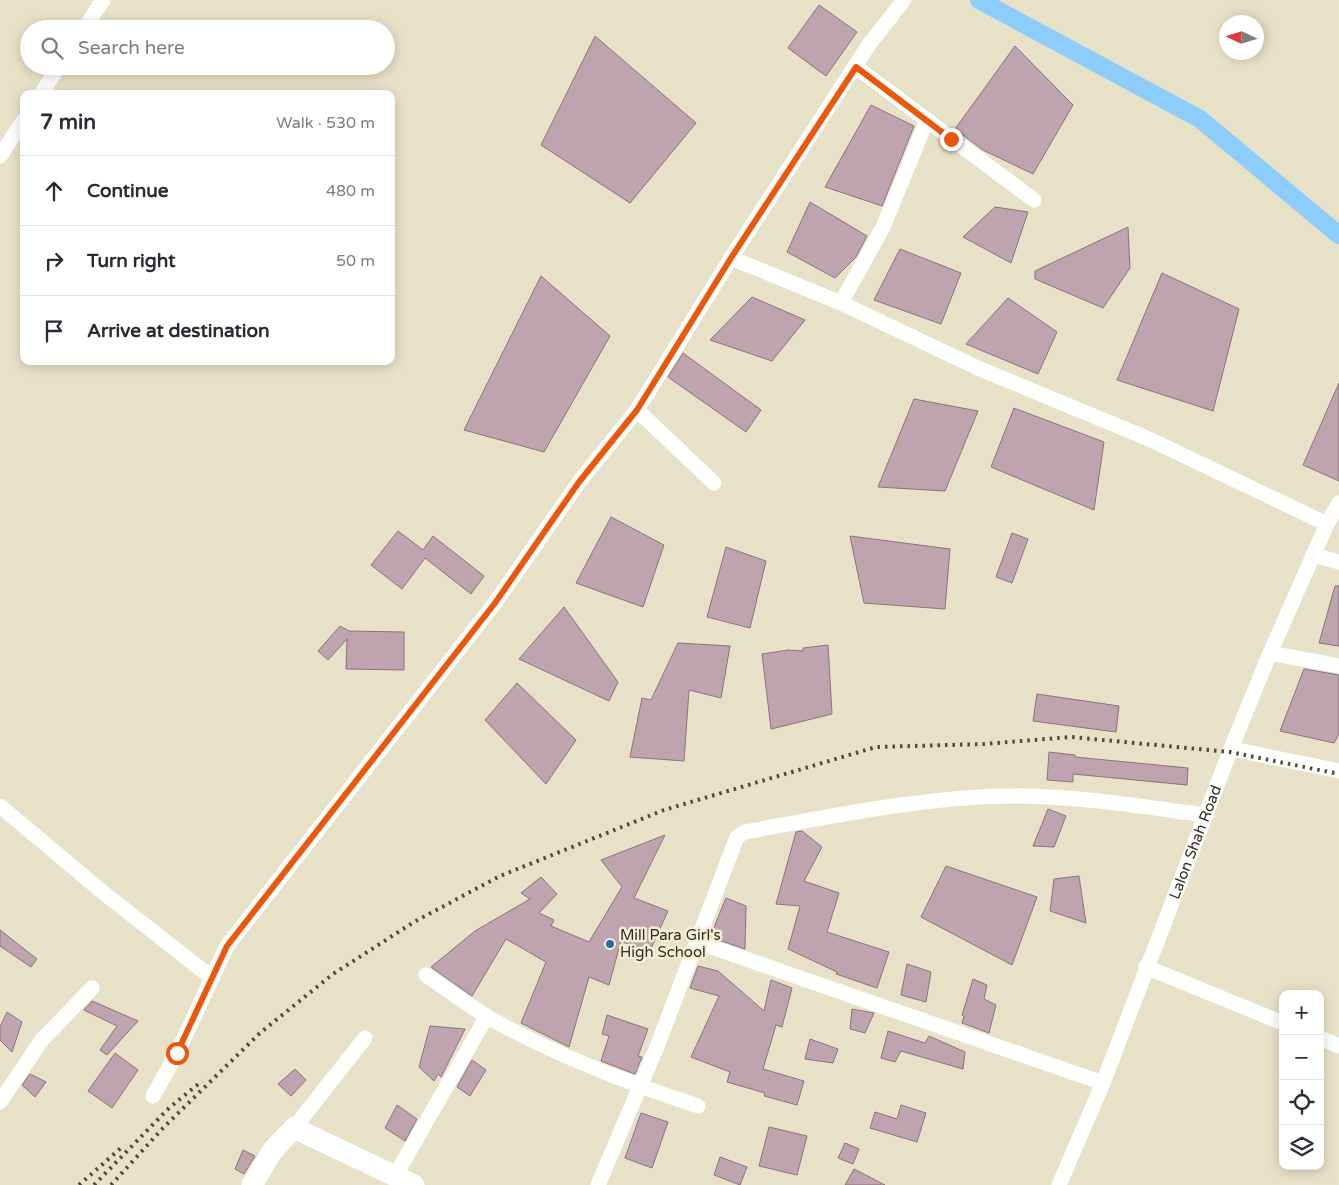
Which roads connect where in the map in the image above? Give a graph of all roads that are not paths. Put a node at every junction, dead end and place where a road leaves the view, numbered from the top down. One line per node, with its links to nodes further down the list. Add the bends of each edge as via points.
1 (103, 0): 3 (street)
2 (904, 0): 4 (street)
3 (90, 20)
4 (856, 67): 7 (street); 11 (street)
5 (53, 75): 6 (street)
6 (44, 90)
7 (927, 120): 10 (street); 12 (street, via 883,228)
8 (20, 126): 9 (street)
9 (0, 156)
10 (1034, 200)
11 (731, 258): 12 (street); 13 (street)
12 (841, 302): 16 (street, via 980,369 1150,439)
13 (637, 410): 14 (street); 28 (street, via 579,482 495,603 227,946)
14 (714, 483)
15 (1339, 503): 16 (street, Lalon Shah Road)
16 (1327, 524): 17 (street, Lalon Shah Road)
17 (1313, 555): 18 (street); 19 (street, Lalon Shah Road)
18 (1339, 562)
19 (1270, 652): 20 (street); 21 (street, Lalon Shah Road)
20 (1339, 666)
21 (1232, 749): 22 (street); 24 (street, Lalon Shah Road)
22 (1339, 771)
23 (0, 806): 28 (street, via 104,894)
24 (1206, 816): 25 (street, via 1100,801 1022,796 945,800 745,832 737,837); 26 (street, Lalon Shah Road)
25 (697, 942): 35 (street); 36 (street)
26 (1146, 967): 31 (street); 35 (street, Lalon Shah Road)
27 (426, 975): 30 (street)
28 (211, 977): 37 (street, via 177,1053)
29 (92, 988): 38 (street, via 42,1041)
30 (487, 1016): 36 (street, via 558,1052); 41 (street)
31 (1279, 1021)
32 (365, 1038): 40 (street)
33 (1324, 1040): 34 (street)
34 (1339, 1046)
35 (1103, 1083): 45 (street, Lalon Shah Road)
36 (639, 1087): 39 (street); 44 (street)
37 (153, 1096)
38 (0, 1102)
39 (698, 1106)
40 (294, 1128): 41 (street); 42 (street, via 274,1150)
41 (394, 1176): 43 (street)
42 (252, 1185)
43 (414, 1185)
44 (598, 1185)
45 (1059, 1185)

